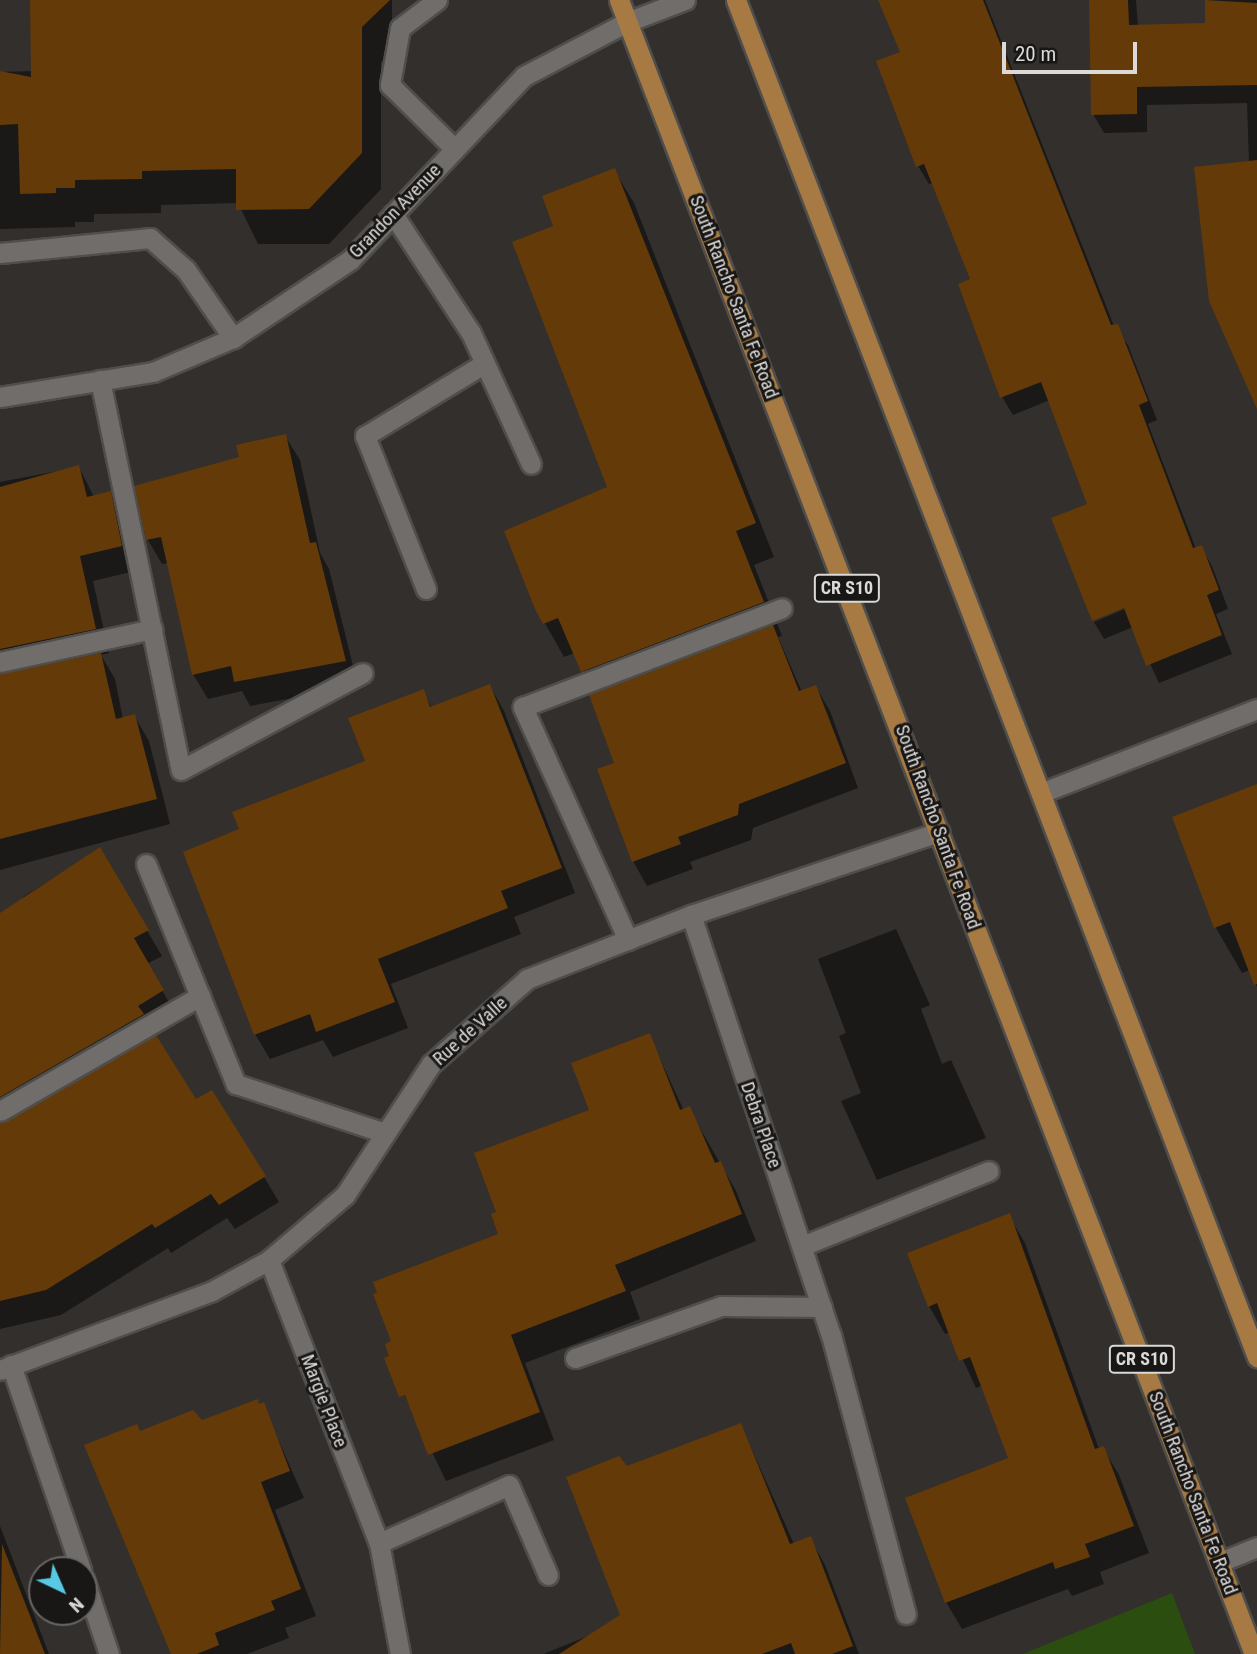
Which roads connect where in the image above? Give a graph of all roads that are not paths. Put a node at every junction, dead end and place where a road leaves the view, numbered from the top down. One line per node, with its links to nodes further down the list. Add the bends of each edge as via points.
1 (437, 0): 6 (street, via 400,28 390,85)
2 (620, 0): 5 (main road, South Rancho Santa Fe Road / CR S10)
3 (685, 0): 5 (street, Grandon Avenue)
4 (736, 0): 20 (main road)
5 (627, 22): 6 (street, Grandon Avenue, via 523,76); 21 (main road, South Rancho Santa Fe Road / CR S10)
6 (455, 149): 7 (street, Grandon Avenue)
7 (393, 214): 9 (street, Grandon Avenue, via 350,260); 10 (street, via 471,333)
8 (0, 253): 9 (street, via 150,238 186,270)
9 (233, 338): 11 (street, Grandon Avenue, via 153,372)
10 (485, 363): 13 (street); 14 (street, via 365,436)
11 (100, 380): 12 (street, Grandon Avenue); 16 (street)
12 (0, 397)
13 (531, 464)
14 (426, 589)
15 (782, 608): 24 (street, via 523,707)
16 (152, 629): 17 (street); 18 (street, via 181,770)
17 (0, 662)
18 (363, 673)
19 (1257, 709): 20 (street)
20 (1041, 793): 32 (main road)
21 (939, 832): 23 (street, Rue de Valle); 38 (main road, South Rancho Santa Fe Road / CR S10)
22 (146, 864): 25 (street)
23 (691, 915): 24 (street, Rue de Valle); 29 (street, Debra Place)
24 (628, 940): 27 (street, Rue de Valle, via 527,979 431,1064)
25 (200, 996): 26 (street); 27 (street, via 236,1083)
26 (0, 1111)
27 (385, 1133): 30 (street, Rue de Valle, via 345,1195)
28 (989, 1171): 29 (street)
29 (802, 1246): 31 (street, Debra Place)
30 (269, 1260): 34 (street, Rue de Valle, via 212,1291); 35 (street, Margie Place)
31 (822, 1307): 33 (street, via 721,1307); 40 (street, Debra Place)
32 (1257, 1357)
33 (575, 1358)
34 (5, 1368): 37 (street)
35 (379, 1543): 39 (street, via 509,1485); 43 (street, Margie Place)
36 (1257, 1548): 38 (street)
37 (76, 1556)
38 (1220, 1562): 44 (main road, South Rancho Santa Fe Road / CR S10)
39 (548, 1575)
40 (906, 1614)
41 (98, 1621): 42 (street)
42 (109, 1654)
43 (400, 1654)
44 (1254, 1654)

